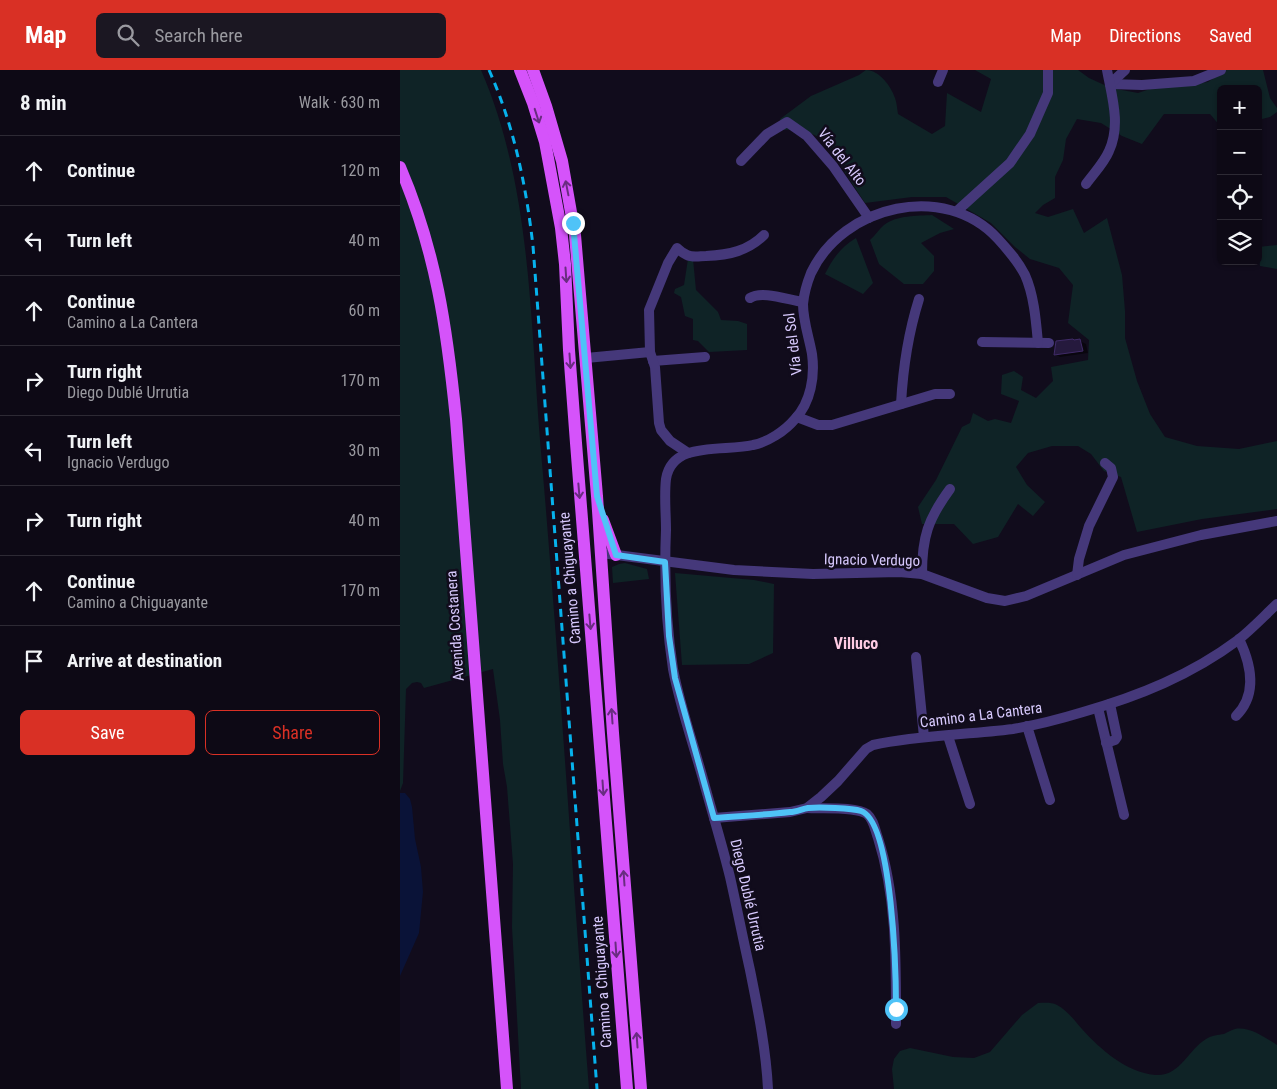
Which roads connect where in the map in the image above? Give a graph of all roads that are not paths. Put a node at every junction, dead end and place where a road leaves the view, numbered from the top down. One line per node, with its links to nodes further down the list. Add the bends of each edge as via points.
1 (520, 70): 31 (main road, Camino a Chiguayante, one-way to 31, via 545,142 561,228)
2 (533, 70): 22 (main road, Camino a Chiguayante, one-way to 2, via 568,189)
3 (943, 70): 8 (street)
4 (1048, 70): 13 (street, via 1048,93 1030,134 1010,164)
5 (1107, 70): 9 (street)
6 (1124, 70): 9 (street)
7 (1221, 70): 9 (street, via 1194,81 1142,86)
8 (938, 82)
9 (1110, 84): 12 (street, via 1115,114 1114,137 1109,153)
10 (741, 161): 14 (street, Vía del Alto, via 766,134 787,122 808,136)
11 (400, 166): 54 (main road, Avenida Costanera, via 428,245 441,298 449,357)
12 (1086, 184)
13 (956, 211): 14 (street, Vía del Sol, via 943,207 912,207); 19 (street, Vía del Sol, via 994,234 1020,266 1044,343)
14 (869, 218): 18 (street, Vía del Sol, via 851,227 824,253 808,282)
15 (764, 235): 20 (street, via 735,253 691,257 677,248 649,310)
16 (750, 298): 18 (street, via 763,294)
17 (919, 299): 24 (street, via 906,347)
18 (803, 302): 25 (street, Vía del Sol, via 813,372 810,392)
19 (982, 342)
20 (651, 356): 21 (street); 22 (street); 26 (street, via 662,430 670,441)
21 (706, 357)
22 (586, 358): 29 (main road, Camino a Chiguayante)
23 (950, 394): 24 (street, via 935,394)
24 (902, 404): 25 (street, via 832,424 818,425)
25 (797, 417): 26 (street, Vía del Sol, via 775,436 754,445)
26 (688, 453): 34 (street, via 672,464 666,481)
27 (1105, 463): 37 (street, via 1113,476 1089,526)
28 (950, 489): 36 (street, via 926,532)
29 (597, 496): 32 (main road, Camino a Chiguayante); 33 (main road)
30 (1277, 521): 37 (street, Ignacio Verdugo, via 1173,541 1124,555)
31 (583, 538): 32 (main road, via 589,548); 35 (main road, Camino a Chiguayante)
32 (601, 553): 33 (street, Ignacio Verdugo); 35 (main road, via 593,559); 56 (main road, Camino a Chiguayante, one-way to 32)
33 (616, 555): 34 (street, Ignacio Verdugo)
34 (665, 562): 36 (street, Ignacio Verdugo, via 813,574); 52 (street, Diego Dublé Urrutia, via 668,629 675,678)
35 (586, 574): 55 (main road, Camino a Chiguayante, one-way to 55)
36 (922, 574): 37 (street, Ignacio Verdugo, via 987,598 1005,601)
37 (1077, 575)
38 (1277, 604): 39 (street, Camino a La Cantera)
39 (1239, 639): 41 (street, Camino a La Cantera, via 1178,678); 43 (street, via 1249,666 1250,687 1245,705)
40 (916, 657): 46 (street)
41 (1110, 704): 42 (street, Camino a La Cantera); 47 (street, via 1117,737)
42 (1098, 708): 44 (street, Camino a La Cantera); 47 (street)
43 (1236, 716)
44 (1027, 726): 45 (street, Camino a La Cantera); 48 (street)
45 (948, 736): 46 (street, Camino a La Cantera); 49 (street)
46 (924, 737): 50 (street, Camino a La Cantera, via 866,749 838,781)
47 (1106, 743): 51 (street)
48 (1050, 800)
49 (970, 804)
50 (807, 808): 52 (street, Camino a La Cantera); 53 (street, via 856,810 866,813 872,820 885,866 892,911)
51 (1124, 814)
52 (714, 818): 57 (street, Diego Dublé Urrutia, via 734,892 762,1031)
53 (896, 1024)
54 (507, 1089)
55 (627, 1089)
56 (640, 1089)
57 (768, 1089)

